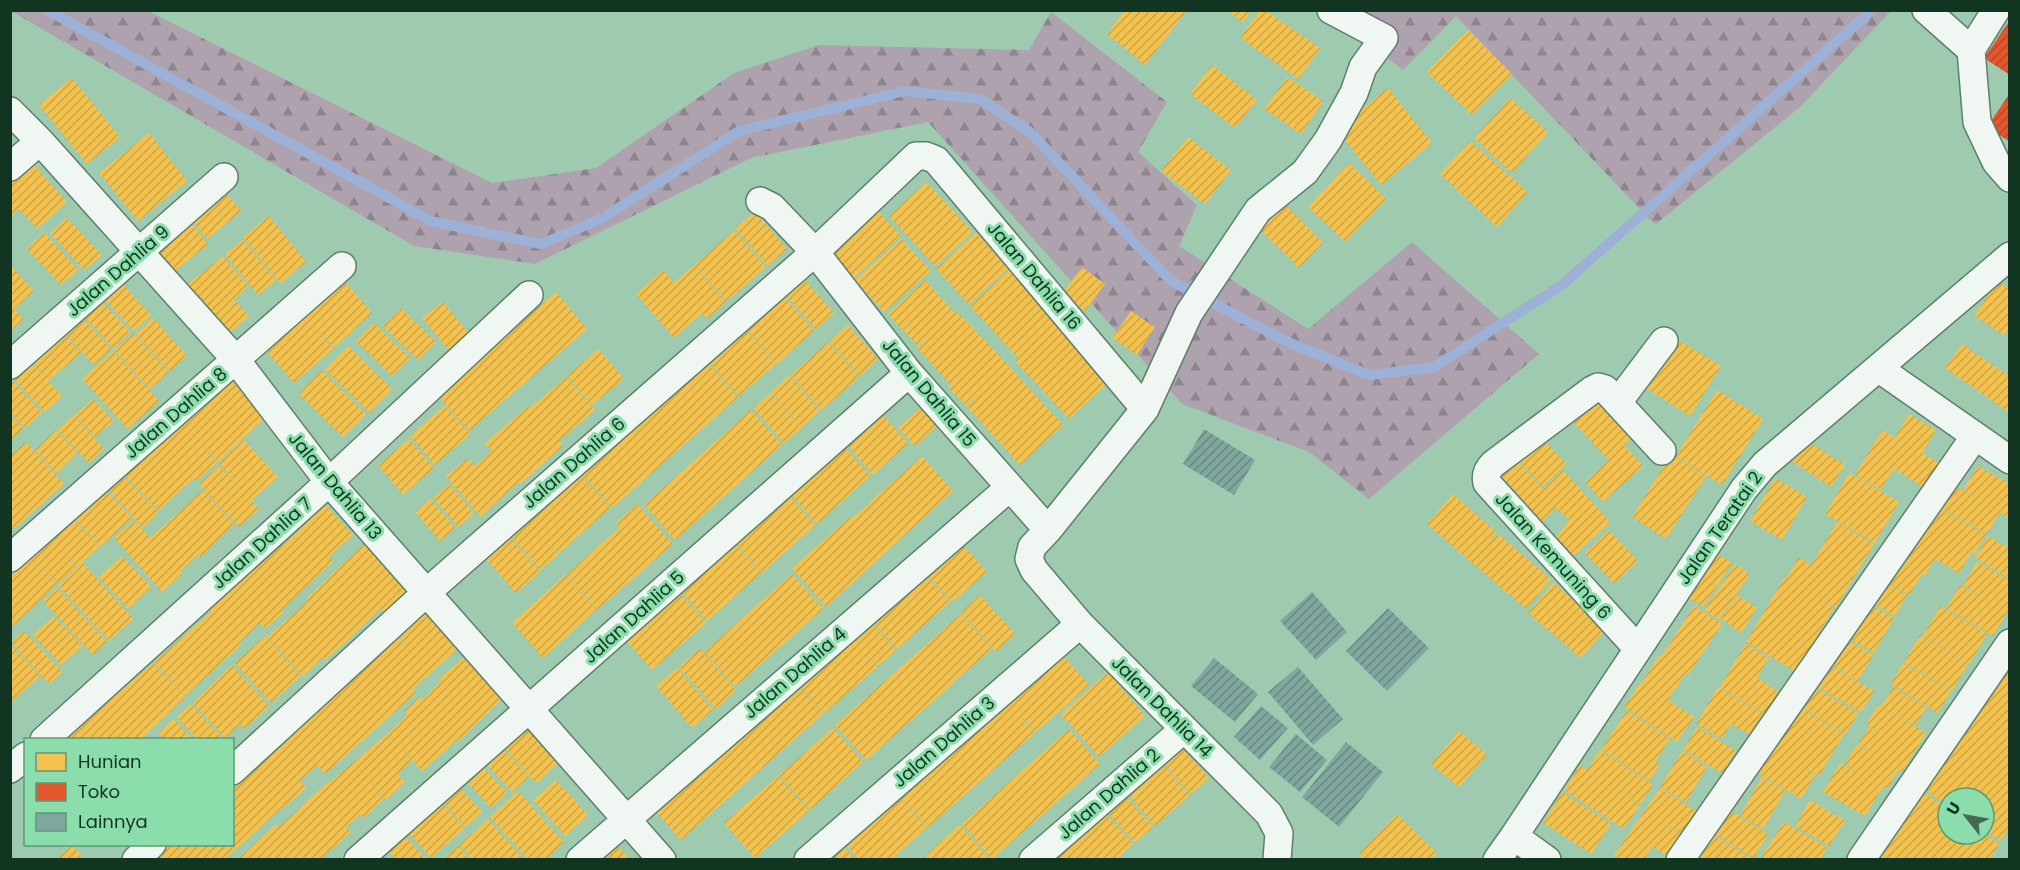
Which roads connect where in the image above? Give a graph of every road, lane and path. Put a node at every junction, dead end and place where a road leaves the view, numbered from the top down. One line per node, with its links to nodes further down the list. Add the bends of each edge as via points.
1 (1331, 10): 23 (street, via 1384,38 1363,67 1354,93 1328,140 1305,172 1258,210 1195,303)
2 (1926, 10): 4 (street)
3 (1996, 10): 4 (street)
4 (1971, 50): 10 (street, via 1977,122 1996,162)
5 (10, 111): 6 (street, Jalan Dahlia 13)
6 (40, 141): 8 (street); 12 (street, Jalan Dahlia 13)
7 (916, 156): 13 (street, Jalan Dahlia 6); 23 (street, Jalan Dahlia 16, via 936,160)
8 (10, 167)
9 (225, 177): 12 (street, Jalan Dahlia 9)
10 (2010, 178)
11 (760, 201): 13 (street, Jalan Dahlia 15, via 772,207)
12 (140, 252): 18 (street, Jalan Dahlia 13); 19 (street, Jalan Dahlia 9)
13 (815, 252): 21 (street, Jalan Dahlia 15); 31 (street, Jalan Dahlia 6)
14 (2007, 263): 20 (street, Jalan Teratai 2)
15 (342, 266): 18 (street, Jalan Dahlia 8)
16 (529, 295): 27 (street, Jalan Dahlia 7)
17 (1664, 341): 22 (street)
18 (236, 360): 27 (street, Jalan Dahlia 13); 30 (street, Jalan Dahlia 8)
19 (10, 365)
20 (1878, 368): 24 (street); 34 (street, Jalan Teratai 2, via 1765,464 1744,489)
21 (909, 374): 28 (street, Jalan Dahlia 15); 35 (street, Jalan Dahlia 5)
22 (1618, 402): 25 (street, Jalan Kemuning 6); 34 (street, Jalan Kemuning 6, via 1605,389 1592,390 1493,464 1486,478)
23 (1145, 409): 29 (street)
24 (1975, 436): 26 (street); 53 (street)
25 (1662, 452)
26 (2010, 460)
27 (329, 482): 31 (street, Jalan Dahlia 13); 37 (street, Jalan Dahlia 7)
28 (1010, 487): 29 (street, Jalan Dahlia 15); 41 (street, Jalan Dahlia 4)
29 (1048, 530): 32 (street, Jalan Dahlia 14, via 1032,548 1029,559)
30 (10, 558)
31 (426, 593): 35 (street, Jalan Dahlia 13); 40 (street, Jalan Dahlia 6)
32 (1080, 624): 36 (street, Jalan Dahlia 14); 48 (street, Jalan Dahlia 3)
33 (2010, 643): 54 (street)
34 (1638, 649): 42 (street, Jalan Teratai 2)
35 (530, 709): 41 (street, Jalan Dahlia 13); 45 (street, Jalan Dahlia 5)
36 (1184, 729): 49 (street, Jalan Dahlia 2); 50 (street, Jalan Dahlia 14, via 1269,814 1279,833)
37 (46, 738)
38 (24, 758): 39 (street)
39 (10, 769)
40 (234, 769)
41 (626, 818): 46 (street, Jalan Dahlia 4); 47 (street, Jalan Dahlia 13)
42 (1514, 836): 51 (street, Jalan Teratai 2); 52 (street)
43 (150, 846): 44 (street)
44 (136, 860)
45 (358, 860)
46 (580, 860)
47 (662, 860)
48 (808, 860)
49 (1033, 860)
50 (1277, 860)
51 (1497, 860)
52 (1547, 860)
53 (1680, 860)
54 (1861, 860)

